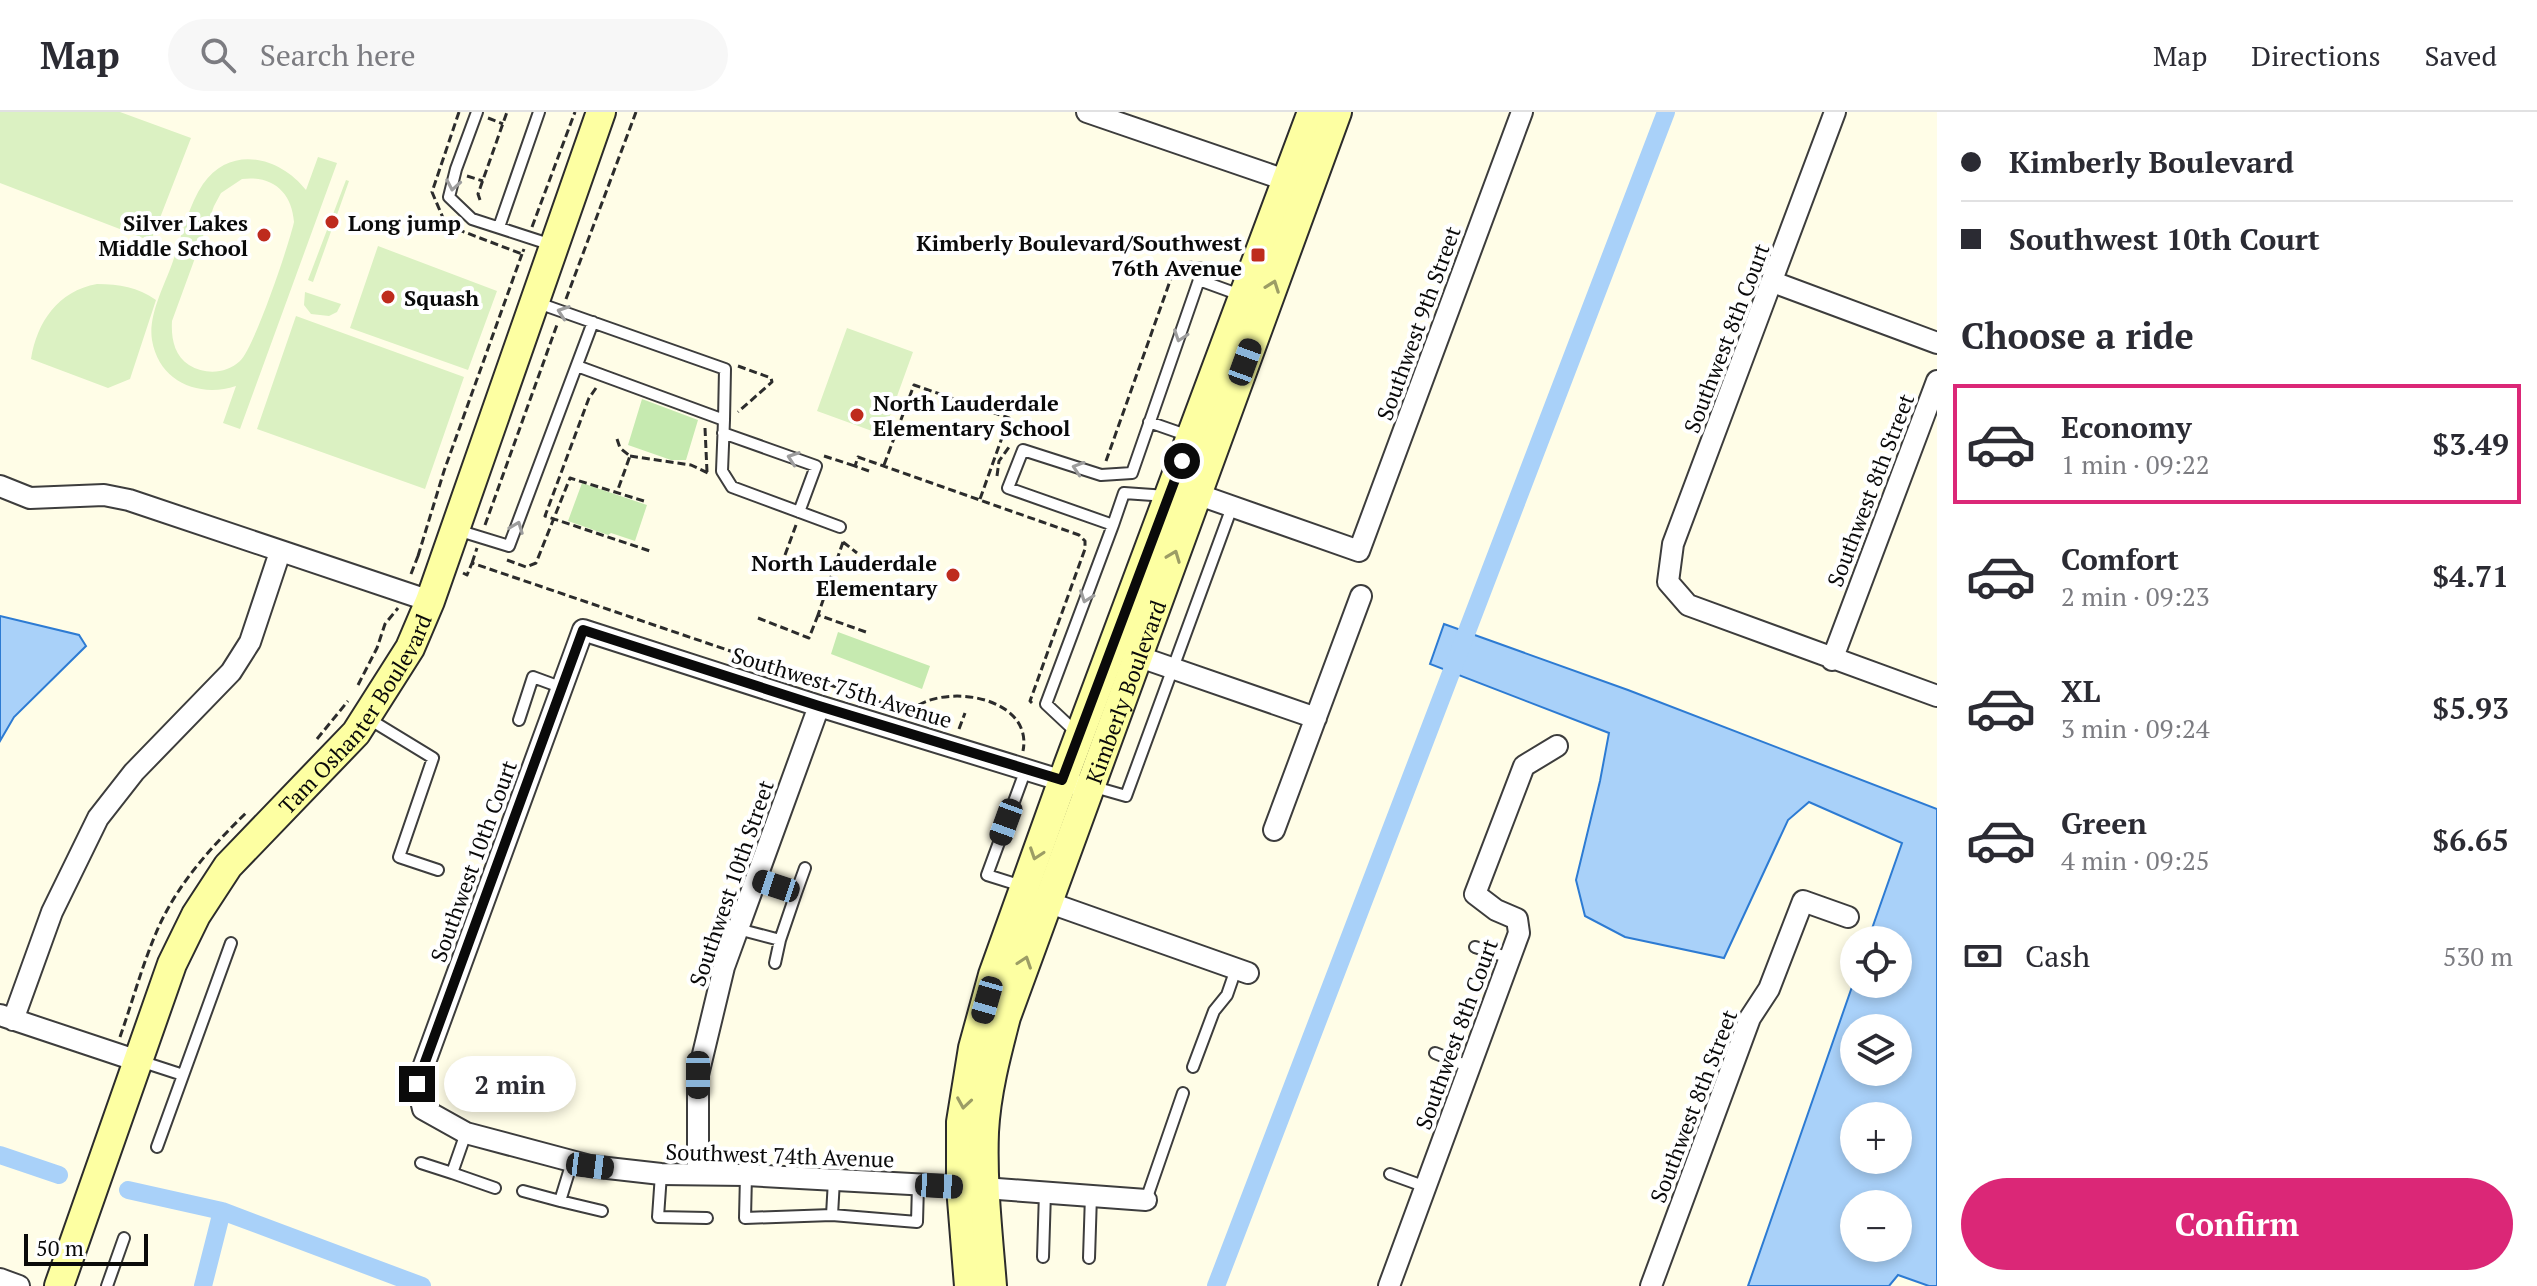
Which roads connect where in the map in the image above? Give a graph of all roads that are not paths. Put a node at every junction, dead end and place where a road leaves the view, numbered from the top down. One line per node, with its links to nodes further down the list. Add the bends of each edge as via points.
1 (477, 112): 10 (lane, one-way to 10, via 449,197 472,219)
2 (539, 112): 10 (lane)
3 (601, 112): 11 (street, Tam Oshanter Boulevard)
4 (1087, 112): 9 (street)
5 (1312, 112): 9 (street, Kimberly Boulevard)
6 (1337, 112): 9 (street, Kimberly Boulevard)
7 (1522, 112): 28 (street, Southwest 9th Street, via 1359,551)
8 (1835, 112): 12 (street, Southwest 8th Court)
9 (1298, 184): 13 (street, Kimberly Boulevard); 20 (street, Kimberly Boulevard, one-way to 9)
10 (499, 227): 11 (lane)
11 (554, 245): 14 (street, Tam Oshanter Boulevard)
12 (1773, 282): 16 (street); 38 (street, Southwest 8th Court, via 1673,544 1668,582 1688,605)
13 (1239, 284): 20 (street, via 1250,322 1224,398); 21 (lane, one-way to 21, via 1199,280); 23 (street, Kimberly Boulevard)
14 (534, 302): 15 (lane, one-way to 14); 32 (street, Tam Oshanter Boulevard)
15 (593, 322): 17 (lane); 19 (lane, via 725,369)
16 (1937, 343)
17 (577, 366): 19 (lane); 32 (lane, one-way to 17, via 509,546)
18 (1937, 381): 38 (street, Southwest 8th Street)
19 (724, 420): 22 (lane)
20 (1225, 420): 26 (street, Kimberly Boulevard)
21 (1149, 422): 23 (lane); 24 (lane)
22 (723, 433): 29 (lane, via 722,471 732,487); 29 (lane, one-way to 22, via 816,466)
23 (1191, 436): 26 (street, Kimberly Boulevard)
24 (1132, 473): 27 (lane); 30 (lane, one-way to 30, via 1101,475 1023,450 1008,488)
25 (0, 486): 33 (street, via 30,498 104,495 129,500)
26 (1180, 492): 27 (lane); 28 (street); 37 (street, Kimberly Boulevard, one-way to 26); 46 (street, Kimberly Boulevard)
27 (1124, 493): 30 (lane)
28 (1232, 507): 39 (lane)
29 (799, 512): 31 (lane)
30 (1113, 525): 46 (lane, one-way to 46, via 1046,704)
31 (840, 527)
32 (455, 529): 35 (street, Tam Oshanter Boulevard)
33 (280, 552): 35 (street); 64 (street, via 250,642 231,672 134,772 98,818)
34 (1361, 596): 44 (street)
35 (430, 601): 43 (street, Tam Oshanter Boulevard, via 410,648)
36 (583, 630): 40 (street, Southwest 10th Court); 42 (street, Southwest 75th Avenue)
37 (1137, 656): 39 (street); 49 (street, Kimberly Boulevard)
38 (1832, 660): 41 (street)
39 (1174, 668): 44 (street); 49 (lane, via 1126,796)
40 (563, 688): 45 (lane, via 533,677); 71 (street, Southwest 10th Court, via 417,1084)
41 (1937, 696)
42 (819, 706): 48 (street, Southwest 75th Avenue); 53 (street, Southwest 10th Street)
43 (367, 718): 52 (lane, via 433,758 399,857); 66 (street, Tam Oshanter Boulevard, via 228,866 172,964)
44 (1316, 718): 50 (street)
45 (519, 720)
46 (1079, 735): 49 (street, Kimberly Boulevard)
47 (1557, 746): 61 (street, Southwest 8th Court, via 1524,766 1475,894 1517,919 1519,933)
48 (1024, 760): 49 (street, Southwest 75th Avenue); 55 (lane, via 987,875)
49 (1080, 785): 55 (street, Kimberly Boulevard)
50 (1274, 830)
51 (805, 868): 54 (lane)
52 (438, 870)
53 (756, 880): 54 (lane); 57 (street, Southwest 10th Street)
54 (796, 893): 58 (lane)
55 (1031, 894): 63 (street); 83 (street, Kimberly Boulevard)
56 (1848, 917): 104 (street, Southwest 8th Street, via 1803,901 1769,989 1750,1018)
57 (738, 929): 58 (lane); 78 (street, Southwest 10th Street, via 698,1075)
58 (780, 940): 62 (lane)
59 (231, 943): 69 (lane)
60 (1475, 947): 61 (lane)
61 (1510, 958): 68 (street, Southwest 8th Court)
62 (775, 963)
63 (1242, 971): 67 (lane, via 1214,1011)
64 (7, 1018): 66 (street)
65 (1435, 1053): 68 (lane)
66 (138, 1061): 69 (lane); 99 (street, Tam Oshanter Boulevard)
67 (1193, 1067)
68 (1470, 1067): 84 (street, Southwest 8th Court)
69 (183, 1075): 73 (lane)
70 (1183, 1093): 89 (lane)
71 (423, 1109): 72 (street, Southwest 74th Avenue)
72 (466, 1133): 74 (street, Southwest 74th Avenue); 76 (lane)
73 (157, 1147)
74 (572, 1162): 77 (street, Southwest 74th Avenue); 90 (lane)
75 (421, 1163): 76 (lane)
76 (452, 1173): 85 (lane)
77 (661, 1174): 78 (street, Southwest 74th Avenue); 93 (lane, via 658,1217)
78 (698, 1174): 80 (street, Southwest 74th Avenue)
79 (1390, 1174): 84 (lane)
80 (746, 1175): 81 (street, Southwest 74th Avenue); 92 (lane, via 745,1218)
81 (834, 1180): 82 (street, Southwest 74th Avenue); 92 (lane)
82 (918, 1185): 83 (street, Southwest 74th Avenue); 92 (lane, via 917,1222)
83 (972, 1187): 87 (street, Southwest 74th Avenue); 101 (street, Kimberly Boulevard); 102 (street, Kimberly Boulevard)
84 (1426, 1187): 103 (street, Southwest 8th Court)
85 (495, 1188)
86 (523, 1191): 90 (lane)
87 (1045, 1192): 88 (street, Southwest 74th Avenue); 95 (lane)
88 (1091, 1195): 89 (street, Southwest 74th Avenue); 96 (lane)
89 (1146, 1200)
90 (560, 1201): 91 (lane)
91 (602, 1211)
92 (832, 1215)
93 (707, 1218)
94 (124, 1238): 100 (lane)
95 (1043, 1257)
96 (1089, 1258)
97 (0, 1279): 98 (street)
98 (19, 1286)
99 (59, 1286)
100 (107, 1286)
101 (969, 1286)
102 (992, 1286)
103 (1389, 1286)
104 (1651, 1286)

